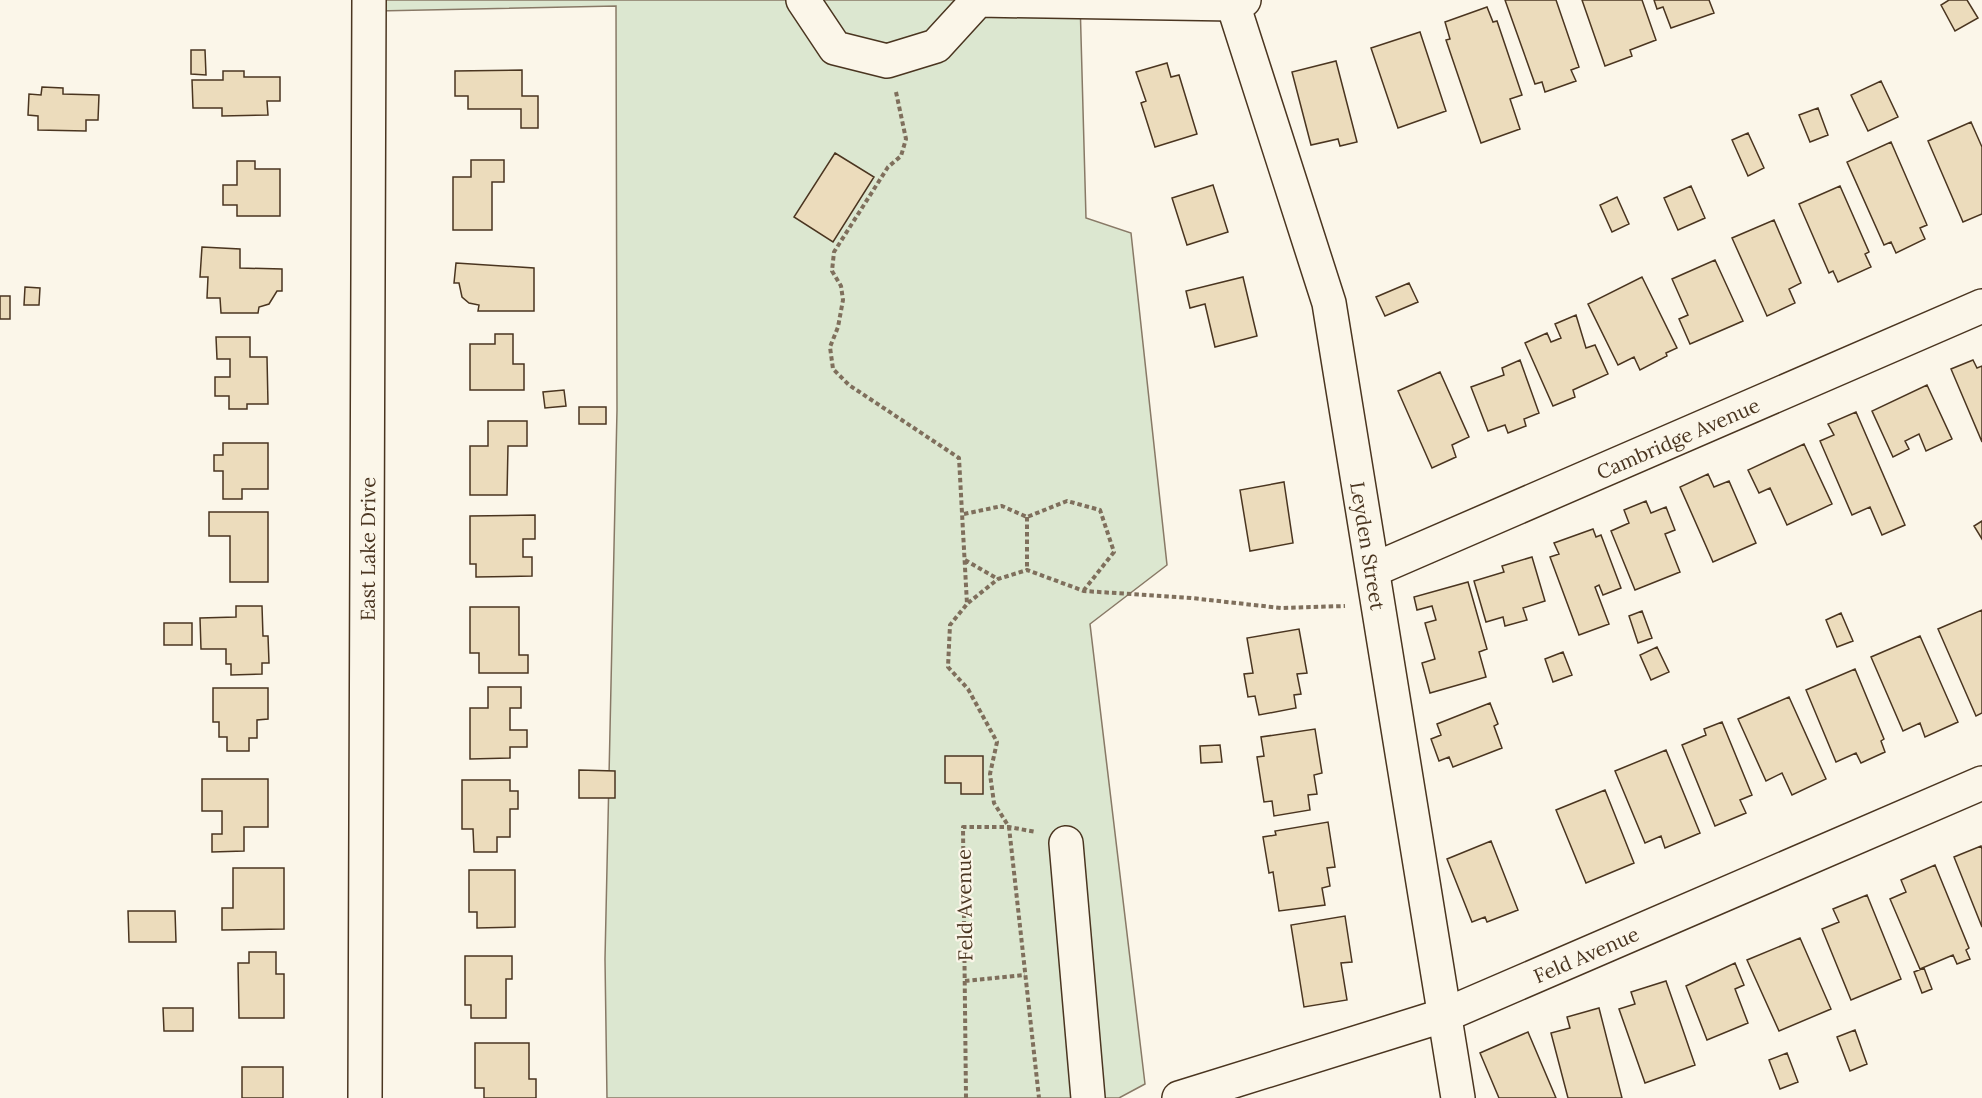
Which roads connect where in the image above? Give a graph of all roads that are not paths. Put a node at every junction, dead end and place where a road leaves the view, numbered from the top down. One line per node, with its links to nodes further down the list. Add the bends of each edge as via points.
1 (369, 0): 9 (street, East Lake Drive)
2 (803, 0): 3 (street, via 835,48 887,61 936,46 978,0)
3 (1238, 2): 5 (street, Leyden Street, via 1329,303)
4 (1982, 306): 5 (street, Cambridge Avenue)
5 (1373, 570): 8 (street, Leyden Street)
6 (1982, 783): 8 (street, Feld Avenue)
7 (1066, 843): 10 (street)
8 (1445, 1015): 11 (street, Feld Avenue); 12 (street, Leyden Street)
9 (365, 1098)
10 (1088, 1098)
11 (1179, 1098)
12 (1458, 1098)

